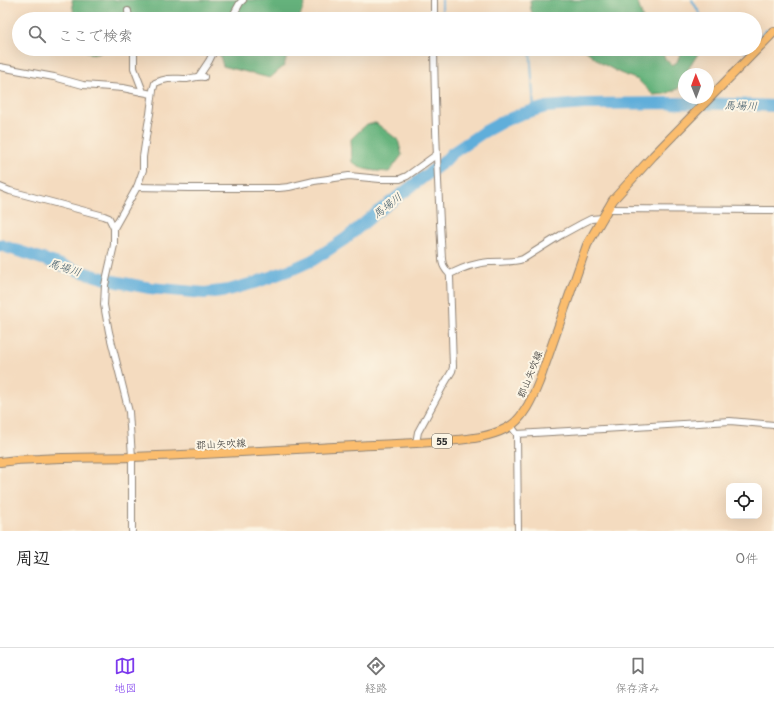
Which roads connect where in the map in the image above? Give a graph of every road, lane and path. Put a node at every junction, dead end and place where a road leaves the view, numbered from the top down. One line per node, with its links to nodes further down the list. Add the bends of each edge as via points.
1 (243, 0): 3 (street)
2 (434, 0): 4 (street)
3 (235, 12)
4 (434, 12)
5 (774, 32): 6 (main road, 郡山矢吹線 / 55)
6 (762, 44)
7 (134, 56): 12 (street, via 134,68)
8 (212, 56): 13 (street, via 201,76 166,78 155,83)
9 (434, 56): 14 (street)
10 (751, 56): 17 (main road, 郡山矢吹線 / 55, via 632,179)
11 (0, 66): 12 (street, via 83,85)
12 (142, 92): 13 (street)
13 (152, 94): 16 (street, via 143,170)
14 (436, 157): 16 (street, via 400,179 349,176 289,187 267,188); 21 (street, via 442,259)
15 (0, 187): 20 (street, via 104,216 109,218)
16 (137, 187): 20 (street)
17 (607, 209): 18 (street); 19 (main road, 郡山矢吹線 / 55)
18 (774, 210)
19 (603, 218): 21 (street, via 583,223 523,259 488,262 462,268); 23 (main road, 郡山矢吹線 / 55, via 587,245 539,382 528,406)
20 (114, 228): 26 (street, via 114,244 105,284 104,311 130,412)
21 (450, 274): 25 (street, via 453,367 418,432)
22 (774, 425): 24 (street, via 730,421)
23 (511, 426): 24 (street); 25 (main road, 郡山矢吹線 / 55, via 481,437)
24 (517, 434): 29 (street)
25 (416, 443): 26 (main road, 郡山矢吹線 / 55)
26 (132, 457): 27 (main road, 郡山矢吹線 / 55, via 50,458); 28 (street)
27 (0, 462)
28 (132, 531)
29 (518, 531)

